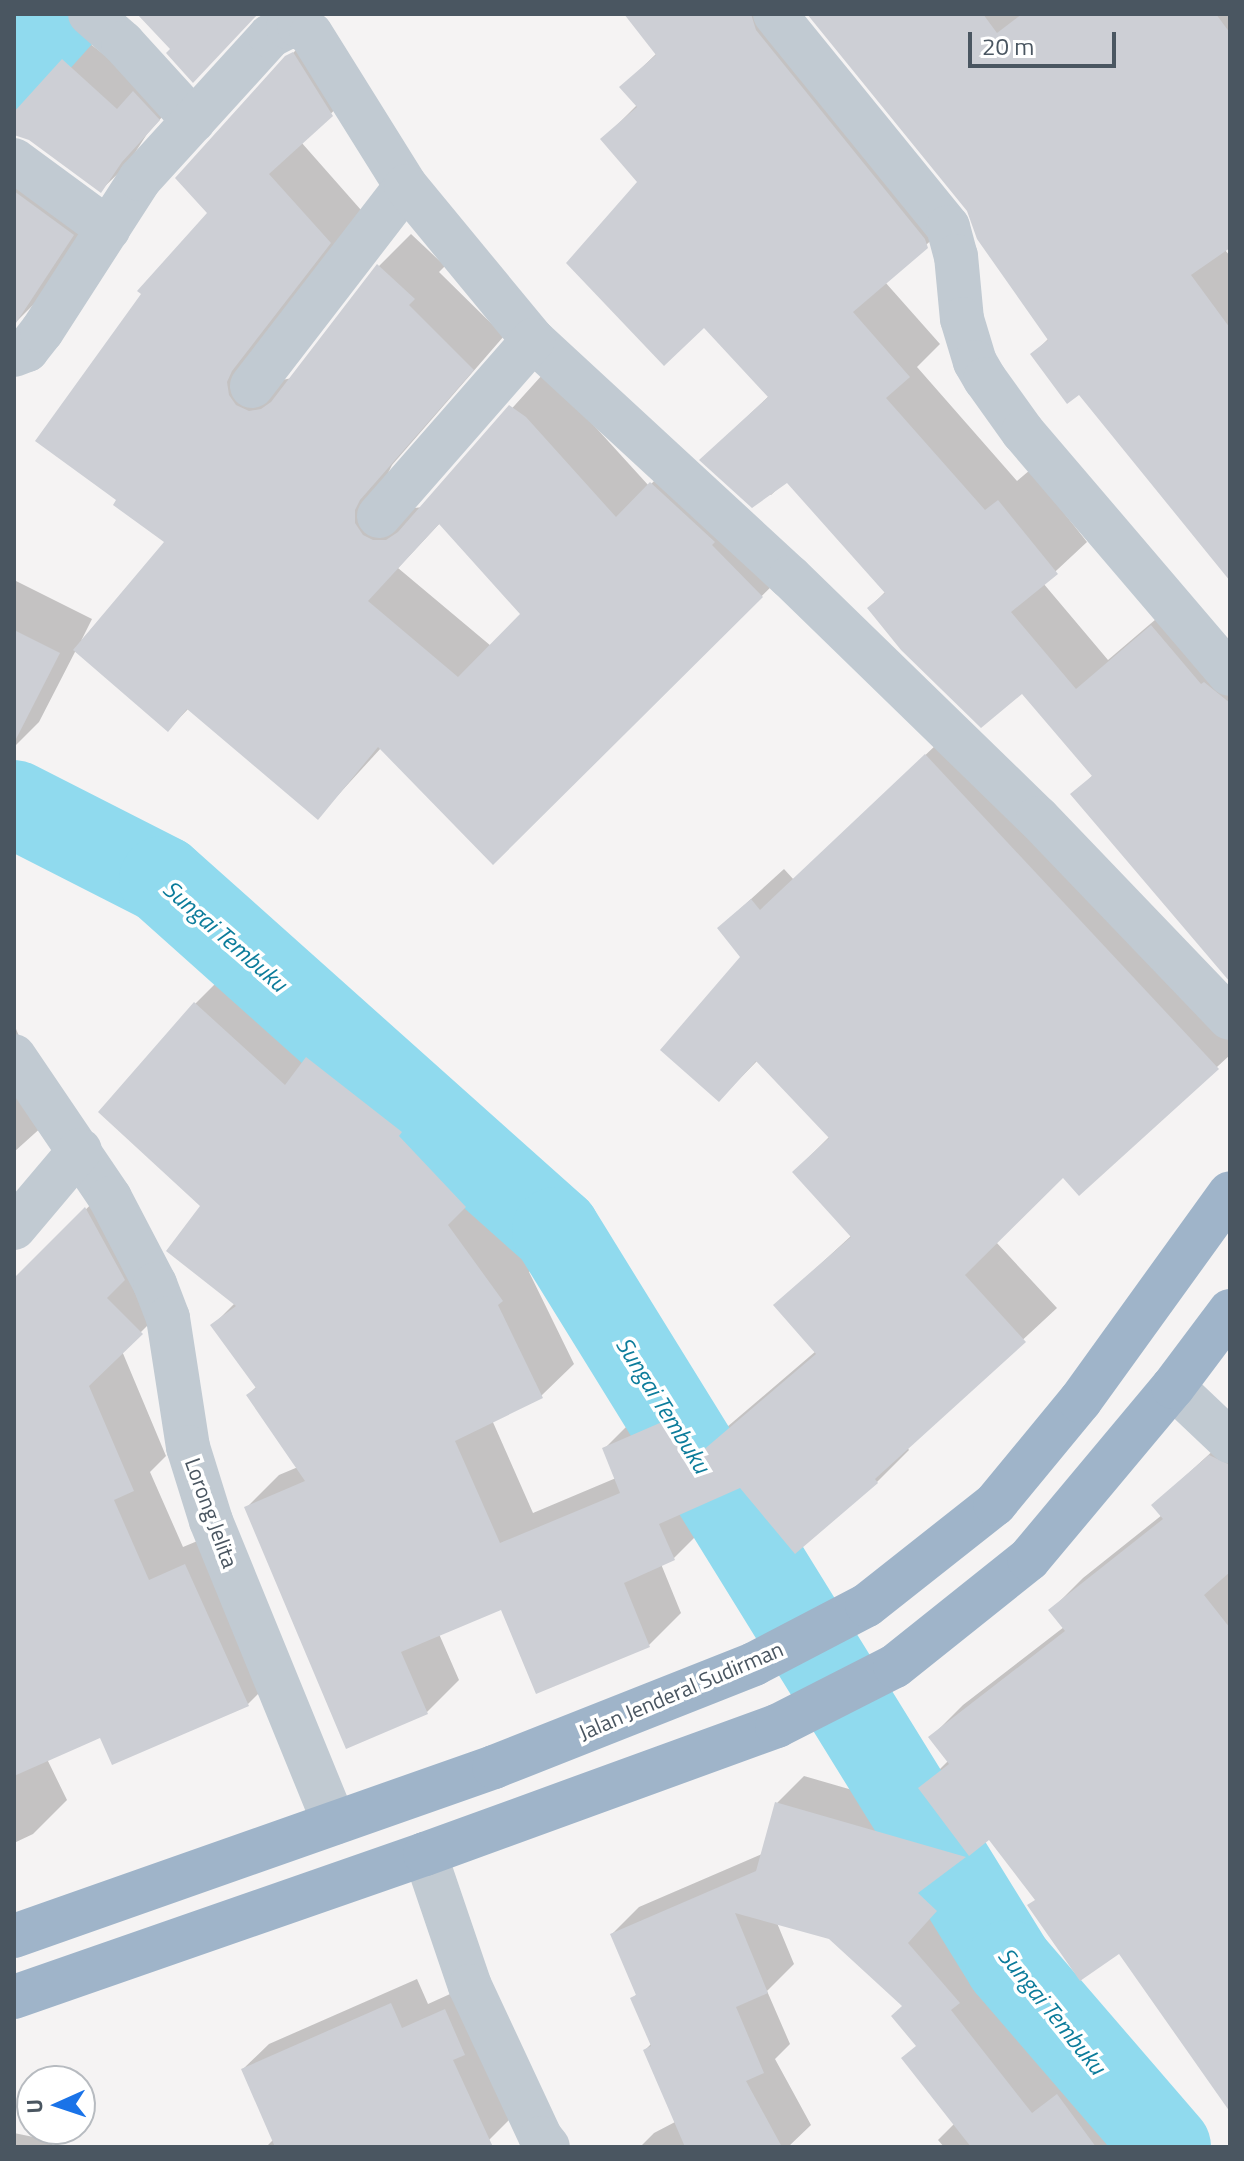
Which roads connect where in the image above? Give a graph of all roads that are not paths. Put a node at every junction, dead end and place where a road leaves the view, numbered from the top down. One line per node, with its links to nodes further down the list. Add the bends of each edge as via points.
1 (90, 14): 3 (street)
2 (775, 14): 11 (street, via 948,227 962,319 985,379 1023,432)
3 (194, 121): 5 (street, via 270,36 299,26 311,34); 6 (street, via 140,179)
4 (14, 160): 6 (street)
5 (406, 186): 7 (street); 9 (street)
6 (108, 229): 8 (street, via 42,331 27,350)
7 (533, 340): 10 (street); 12 (street, via 790,577 1027,807)
8 (14, 355)
9 (252, 386)
10 (379, 516)
11 (1230, 674)
12 (1230, 1018)
13 (14, 1056): 14 (street, Lorong Jelita)
14 (80, 1150): 16 (street); 21 (street, Lorong Jelita, via 110,1198 168,1318 188,1447 211,1521)
15 (1230, 1193): 17 (highway, Jalan Jenderal Sudirman)
16 (14, 1228)
17 (1218, 1240): 21 (highway, Jalan Jenderal Sudirman, via 995,1504 867,1605 754,1664 494,1767)
18 (1230, 1311): 19 (highway)
19 (1173, 1387): 20 (street); 22 (highway, via 1029,1559 895,1666 777,1726)
20 (1230, 1441)
21 (334, 1823): 23 (highway, Jalan Jenderal Sudirman)
22 (425, 1854): 24 (highway); 25 (street, via 470,1986)
23 (14, 1936)
24 (14, 1997)
25 (548, 2147)

